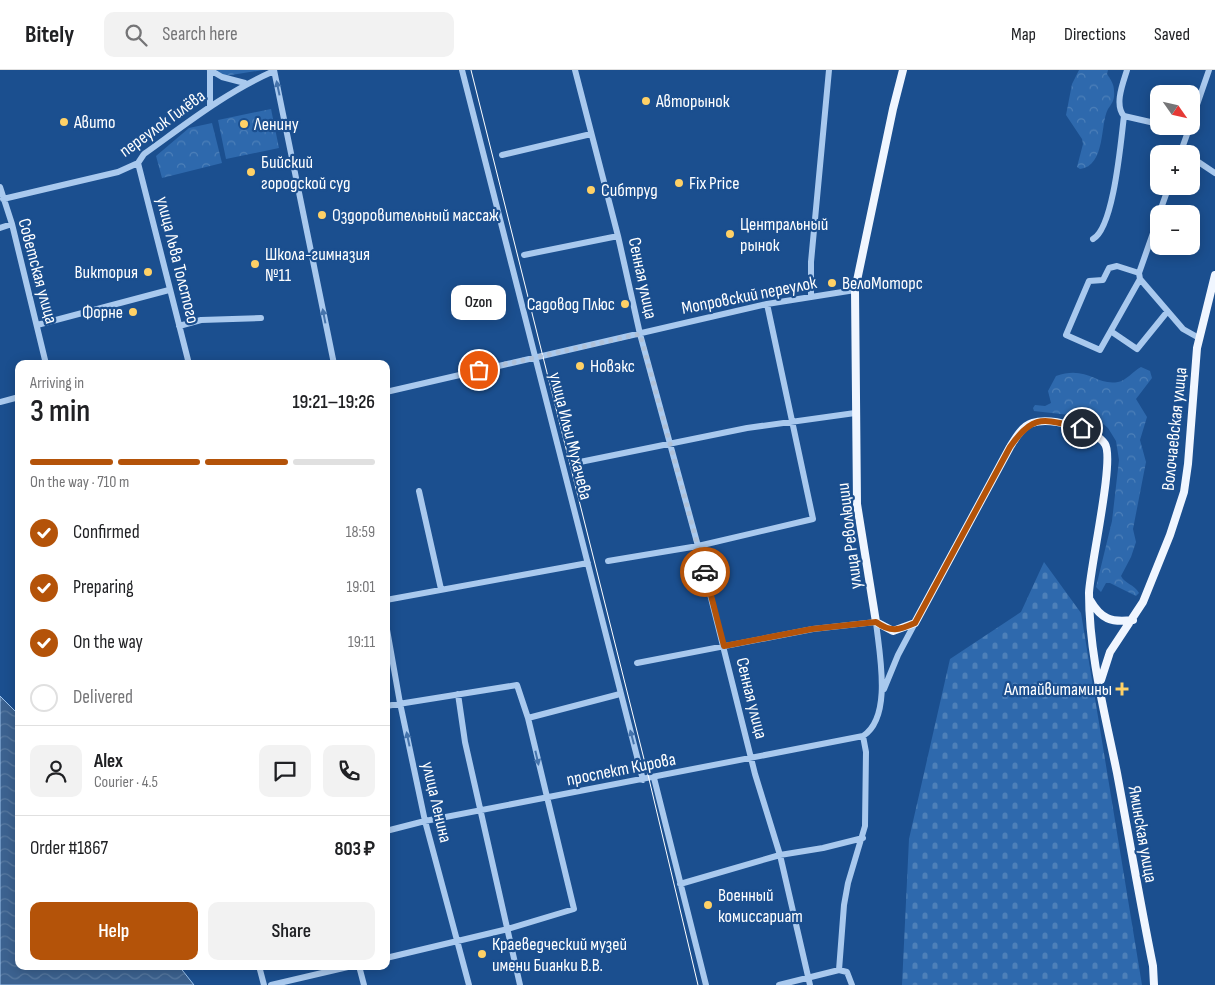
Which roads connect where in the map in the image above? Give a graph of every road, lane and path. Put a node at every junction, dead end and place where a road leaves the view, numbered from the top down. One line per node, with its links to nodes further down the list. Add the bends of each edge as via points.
1 (210, 70): 9 (street); 11 (street)
2 (462, 70): 40 (street, улица Ильи Мухачева)
3 (575, 70): 14 (street, Сенная улица)
4 (829, 70): 31 (street, via 811,262)
5 (903, 70): 30 (main road, улица Революции)
6 (1127, 70): 12 (street, via 1120,96)
7 (1209, 70): 10 (street)
8 (274, 71): 9 (street, переулок Гилёва); 43 (street, one-way to 8)
9 (245, 84): 11 (street, переулок Гилёва)
10 (1200, 96)
11 (210, 106): 16 (street, переулок Гилёва, via 144,154)
12 (1124, 116): 13 (street); 24 (street, via 1121,152 1110,202 1102,230)
13 (1150, 122)
14 (591, 134): 15 (street); 23 (street, Сенная улица)
15 (502, 155)
16 (138, 163): 20 (street, переулок Гилёва, via 118,172); 29 (street, улица Льва Толстого)
17 (1200, 164): 18 (street)
18 (1215, 173)
19 (0, 187): 20 (street, Советская улица)
20 (3, 199): 21 (street, Советская улица)
21 (12, 224): 22 (street); 35 (street, Советская улица)
22 (0, 228)
23 (618, 236): 26 (street); 38 (street, Сенная улица)
24 (1093, 239)
25 (1150, 244): 28 (street)
26 (524, 255)
27 (1215, 275): 39 (main road, Волочаевская улица)
28 (1140, 276): 33 (street); 37 (street); 37 (street, via 1117,266 1109,268 1103,280 1089,281 1066,334 1100,350)
29 (169, 290): 35 (street); 36 (street, улица Льва Толстого)
30 (855, 290): 31 (street, Мопровский переулок); 47 (main road, улица Революции)
31 (811, 297): 32 (street, Мопровский переулок)
32 (767, 304): 38 (street, Мопровский переулок); 48 (street, улица Революции)
33 (1167, 312): 37 (street, via 1137,349); 39 (street, via 1183,329)
34 (261, 318): 36 (street, via 201,320)
35 (37, 325): 41 (street, Советская улица)
36 (179, 326): 42 (street, улица Льва Толстого)
37 (1112, 332)
38 (640, 334): 40 (street, Мопровский переулок); 49 (street, Сенная улица)
39 (1199, 338): 58 (main road, Волочаевская улица, via 1184,492 1163,552)
40 (536, 357): 44 (street, Мопровский переулок); 54 (street, улица Ильи Мухачева)
41 (45, 360)
42 (188, 360)
43 (333, 360)
44 (390, 391)
45 (15, 398): 46 (street)
46 (0, 402)
47 (855, 414): 48 (street); 59 (main road, улица Революции, via 857,504)
48 (791, 422): 49 (street); 52 (street, улица Революции, via 813,519)
49 (669, 443): 50 (street); 52 (street, Сенная улица)
50 (575, 463)
51 (419, 491): 55 (street)
52 (698, 546): 53 (street); 61 (street, Сенная улица)
53 (608, 561)
54 (588, 563): 55 (street); 67 (street, улица Ильи Мухачева)
55 (441, 589): 56 (street)
56 (390, 599)
57 (1089, 599): 58 (main road, via 1103,618 1119,622); 60 (main road, Яминская улица, via 1108,464 1107,449 1097,436 1082,428 1033,422 1021,431 1010,447); 65 (main road, Яминская улица)
58 (1133, 620): 65 (main road, Волочаевская улица, via 1110,652)
59 (876, 622): 60 (main road, via 893,631); 61 (street, via 812,629); 64 (street, улица Революции)
60 (915, 623): 64 (street)
61 (724, 646): 63 (street); 72 (street, Сенная улица)
62 (390, 647): 68 (street, улица Ленина)
63 (637, 664)
64 (884, 690): 71 (street, улица Революции, via 874,726)
65 (1099, 690): 99 (main road, Яминская улица)
66 (458, 694): 68 (street); 70 (street, via 514,684 518,687); 76 (street)
67 (620, 694): 70 (street); 74 (street, улица Ильи Мухачева, one-way to 67)
68 (400, 703): 69 (street); 77 (street, улица Ленина, one-way to 68)
69 (390, 705)
70 (528, 718): 75 (street, one-way to 75)
71 (863, 736): 72 (street, проспект Кирова); 79 (street, via 866,760)
72 (751, 756): 73 (street, проспект Кирова); 80 (street, Сенная улица)
73 (654, 778): 74 (street, проспект Кирова); 81 (street)
74 (643, 780): 75 (street, проспект Кирова)
75 (547, 799): 76 (street, проспект Кирова); 82 (street, via 574,909)
76 (482, 810): 77 (street, проспект Кирова); 82 (street)
77 (425, 821): 78 (street, проспект Кирова); 83 (street, улица Ленина)
78 (390, 830)
79 (862, 838): 80 (street); 88 (street, via 844,905)
80 (780, 855): 81 (street); 89 (street, Сенная улица)
81 (680, 884): 95 (street)
82 (508, 929): 83 (street); 94 (street)
83 (457, 942): 84 (street); 93 (street, улица Ленина)
84 (390, 957)
85 (260, 970): 90 (street)
86 (335, 970): 91 (street)
87 (360, 970): 92 (street)
88 (839, 970): 89 (street); 98 (street, via 847,972)
89 (809, 977): 96 (street); 97 (street, Сенная улица)
90 (264, 985)
91 (271, 985)
92 (364, 985)
93 (469, 985)
94 (520, 985)
95 (706, 985)
96 (779, 985)
97 (810, 985)
98 (852, 985)
99 (1154, 985)

